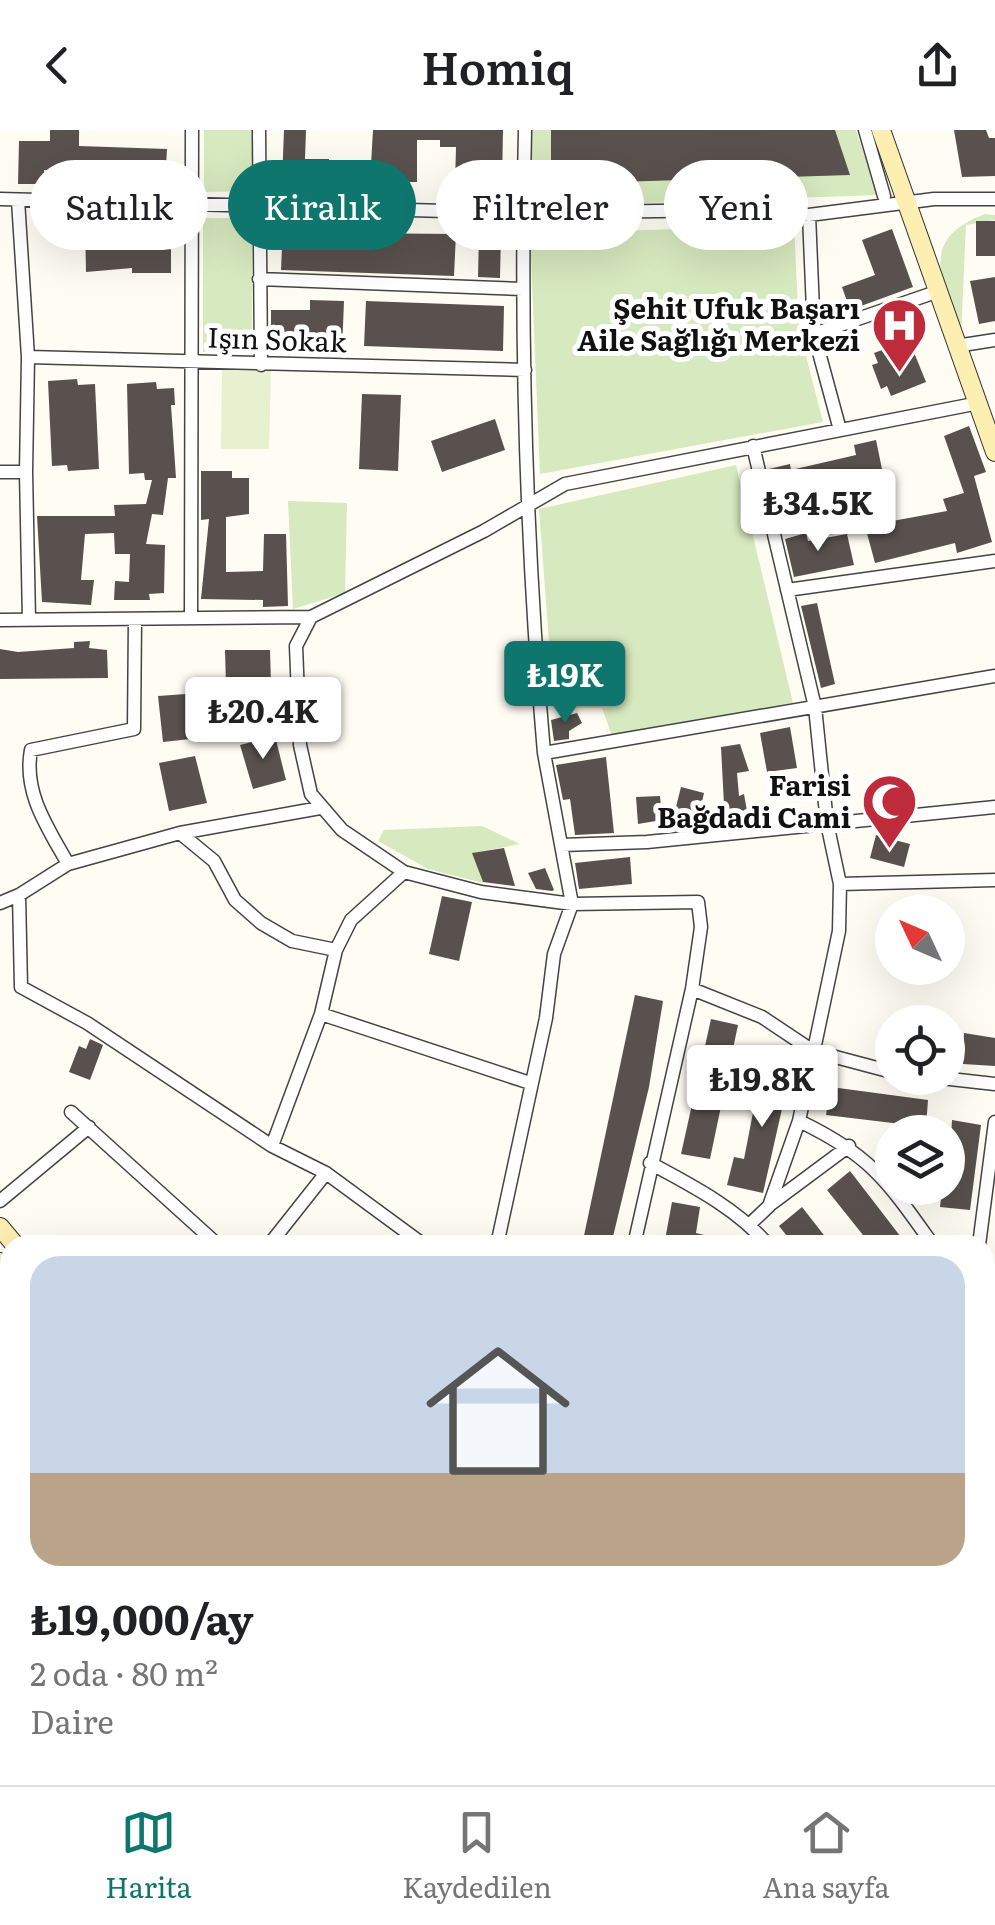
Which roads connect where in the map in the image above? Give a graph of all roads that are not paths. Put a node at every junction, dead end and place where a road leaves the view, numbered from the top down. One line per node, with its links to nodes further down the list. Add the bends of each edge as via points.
1 (192, 130): 6 (street)
2 (259, 130): 7 (street)
3 (524, 130): 8 (street)
4 (865, 130): 9 (street)
5 (881, 130): 14 (street)
6 (192, 160)
7 (259, 160)
8 (524, 160)
9 (884, 196)
10 (995, 199): 14 (street)
11 (0, 200): 12 (street)
12 (18, 200): 13 (street); 26 (street)
13 (30, 200)
14 (904, 206): 16 (street); 22 (street)
15 (644, 211): 16 (street)
16 (809, 215): 23 (street)
17 (191, 250): 27 (street)
18 (259, 250): 20 (street)
19 (523, 250): 21 (street)
20 (260, 279): 21 (street); 28 (street)
21 (523, 289): 29 (street)
22 (936, 292): 23 (street); 25 (street)
23 (814, 334): 31 (street)
24 (995, 340): 25 (street)
25 (956, 346): 30 (street)
26 (28, 357): 27 (street, Işın Sokak); 35 (street)
27 (191, 362): 28 (street, Işın Sokak); 41 (street)
28 (260, 365): 29 (street, Işın Sokak)
29 (524, 370): 36 (street)
30 (979, 403): 31 (street); 33 (street)
31 (840, 430): 32 (street)
32 (753, 446): 36 (street, via 565,484); 38 (street)
33 (995, 452)
34 (0, 472): 35 (street)
35 (26, 472): 43 (street)
36 (532, 504): 39 (street); 46 (street, via 531,598)
37 (995, 562): 38 (street)
38 (787, 590): 45 (street)
39 (311, 616): 41 (street); 48 (street, via 296,646 300,745)
40 (136, 618): 41 (street); 43 (street); 52 (street, via 134,729 31,750 35,804)
41 (190, 618)
42 (0, 620): 43 (street)
43 (29, 620)
44 (995, 676): 45 (street)
45 (815, 707): 46 (street); 49 (street)
46 (544, 753): 51 (street)
47 (995, 807): 49 (street)
48 (320, 808): 50 (street); 53 (street)
49 (827, 823): 51 (street); 55 (street)
50 (180, 832): 52 (street); 59 (street, via 214,861 234,900 261,923 292,941)
51 (562, 845): 58 (street)
52 (68, 864): 56 (street)
53 (404, 872): 58 (street, via 481,892); 59 (street, via 351,920)
54 (995, 880): 55 (street)
55 (840, 884): 62 (street, via 839,931)
56 (19, 896): 57 (street); 71 (street, via 21,987 88,1022)
57 (0, 903)
58 (572, 904): 60 (street, via 698,902); 65 (street, via 554,954)
59 (336, 950): 61 (street)
60 (692, 988): 62 (street, via 762,1018); 73 (street)
61 (321, 1014): 65 (street); 71 (street)
62 (813, 1052): 63 (street); 68 (street)
63 (875, 1068)
64 (965, 1081): 66 (street)
65 (530, 1082): 81 (street)
66 (995, 1084)
67 (71, 1112): 70 (street)
68 (800, 1121): 72 (street); 76 (street)
69 (995, 1122): 85 (street)
70 (89, 1127): 75 (street); 78 (street)
71 (272, 1146): 74 (street)
72 (849, 1146): 76 (street); 84 (street)
73 (650, 1163): 77 (street); 82 (street)
74 (326, 1173): 79 (street); 80 (street)
75 (0, 1201)
76 (770, 1206): 77 (street)
77 (749, 1224): 83 (street)
78 (207, 1235)
79 (276, 1235)
80 (410, 1235)
81 (500, 1235)
82 (636, 1235)
83 (759, 1235)
84 (925, 1235)
85 (980, 1235)

